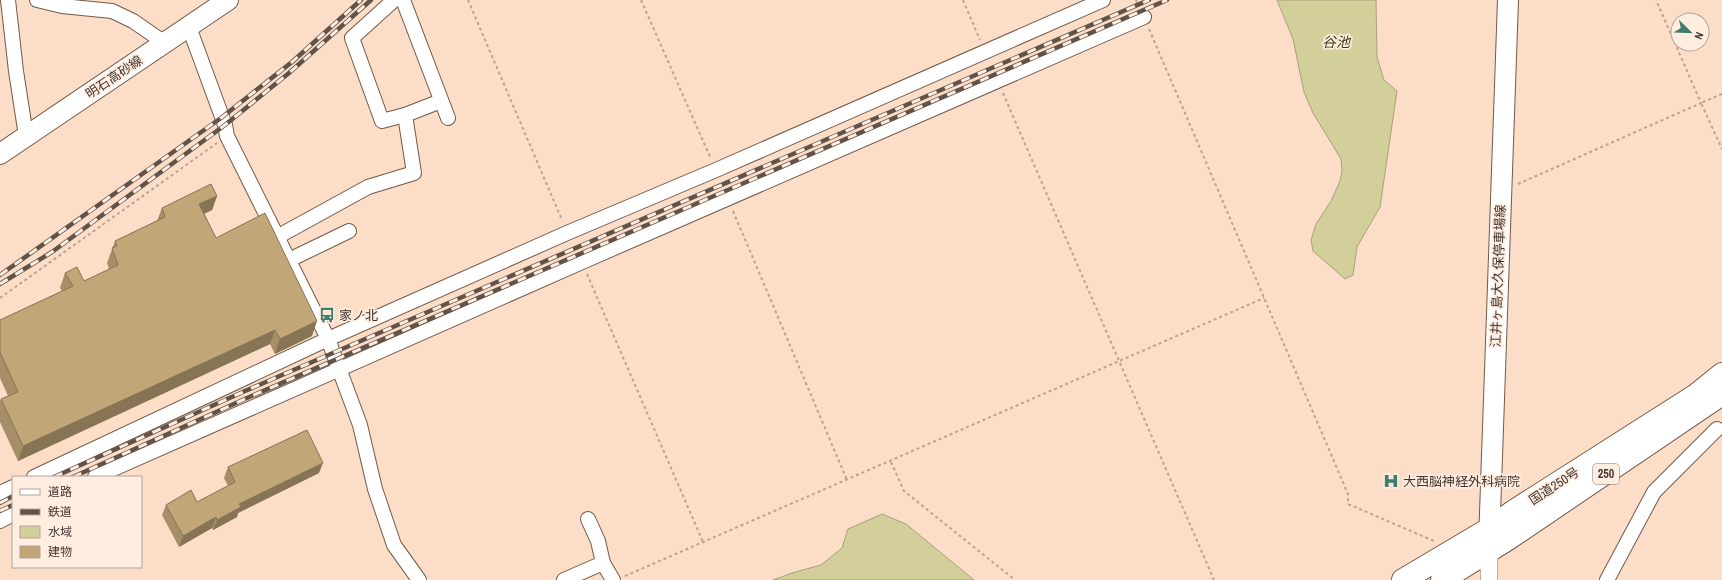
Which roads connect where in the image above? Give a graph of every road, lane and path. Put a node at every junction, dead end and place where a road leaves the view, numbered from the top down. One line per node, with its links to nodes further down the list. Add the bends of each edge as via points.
1 (8, 0): 24 (street)
2 (37, 0): 12 (street)
3 (228, 0): 13 (main road, 明石高砂線)
4 (394, 0): 22 (street, via 352,38 382,121)
5 (403, 0): 20 (street)
6 (468, 0): 32 (path)
7 (641, 0): 28 (path)
8 (963, 0): 17 (path)
9 (1103, 0): 17 (street)
10 (1508, 0): 29 (main road, 江井ヶ島大久保停車場線)
11 (1656, 0): 21 (path)
12 (64, 3): 16 (street, via 112,11 133,21)
13 (208, 7): 15 (main road, 明石高砂線)
14 (1144, 17): 18 (street); 37 (path)
15 (190, 27): 16 (main road, 明石高砂線); 25 (street)
16 (166, 43): 24 (main road, 明石高砂線)
17 (985, 52): 28 (street)
18 (998, 82): 30 (street); 39 (path)
19 (1722, 94): 21 (path)
20 (441, 101): 22 (street); 23 (street)
21 (1701, 103): 26 (path); 29 (path)
22 (405, 115): 33 (street, via 414,172 368,187)
23 (448, 118)
24 (26, 136): 27 (main road, 明石高砂線)
25 (227, 136): 33 (street); 36 (path)
26 (1722, 149)
27 (0, 154)
28 (716, 170): 32 (street)
29 (1501, 191): 53 (main road, 江井ヶ島大久保停車場線)
30 (728, 198): 35 (street); 47 (path)
31 (349, 231): 34 (street)
32 (567, 233): 38 (street)
33 (277, 237): 34 (street)
34 (289, 260): 38 (street)
35 (582, 262): 40 (street); 54 (path)
36 (0, 298)
37 (1264, 298): 39 (path); 55 (path, via 1348,494 1348,504)
38 (328, 339): 40 (street); 45 (street)
39 (1119, 360): 44 (path); 62 (path)
40 (341, 369): 46 (street); 59 (street, via 360,425 375,488 394,545)
41 (1722, 374): 53 (highway, 国道250号 / 250, via 1696,395)
42 (1722, 394): 56 (highway, 国道250号 / 250)
43 (1717, 429): 66 (street, via 1654,492)
44 (891, 462): 47 (path); 61 (path, via 904,491)
45 (36, 476)
46 (97, 476)
47 (847, 480): 54 (path)
48 (12, 487): 49 (street)
49 (0, 493)
50 (12, 515): 52 (street)
51 (588, 519): 57 (street, via 598,541)
52 (0, 521)
53 (1489, 529): 55 (highway, 国道250号 / 250); 56 (main road, 江井ヶ島大久保停車場線)
54 (703, 542): 58 (path)
55 (1453, 551): 63 (highway, 国道250号 / 250)
56 (1489, 552): 64 (highway, 国道250号 / 250); 65 (street)
57 (603, 563): 58 (street); 60 (street)
58 (618, 578)
59 (419, 580)
60 (564, 580)
61 (1015, 580)
62 (1214, 580)
63 (1403, 580)
64 (1442, 580)
65 (1489, 580)
66 (1607, 580)

